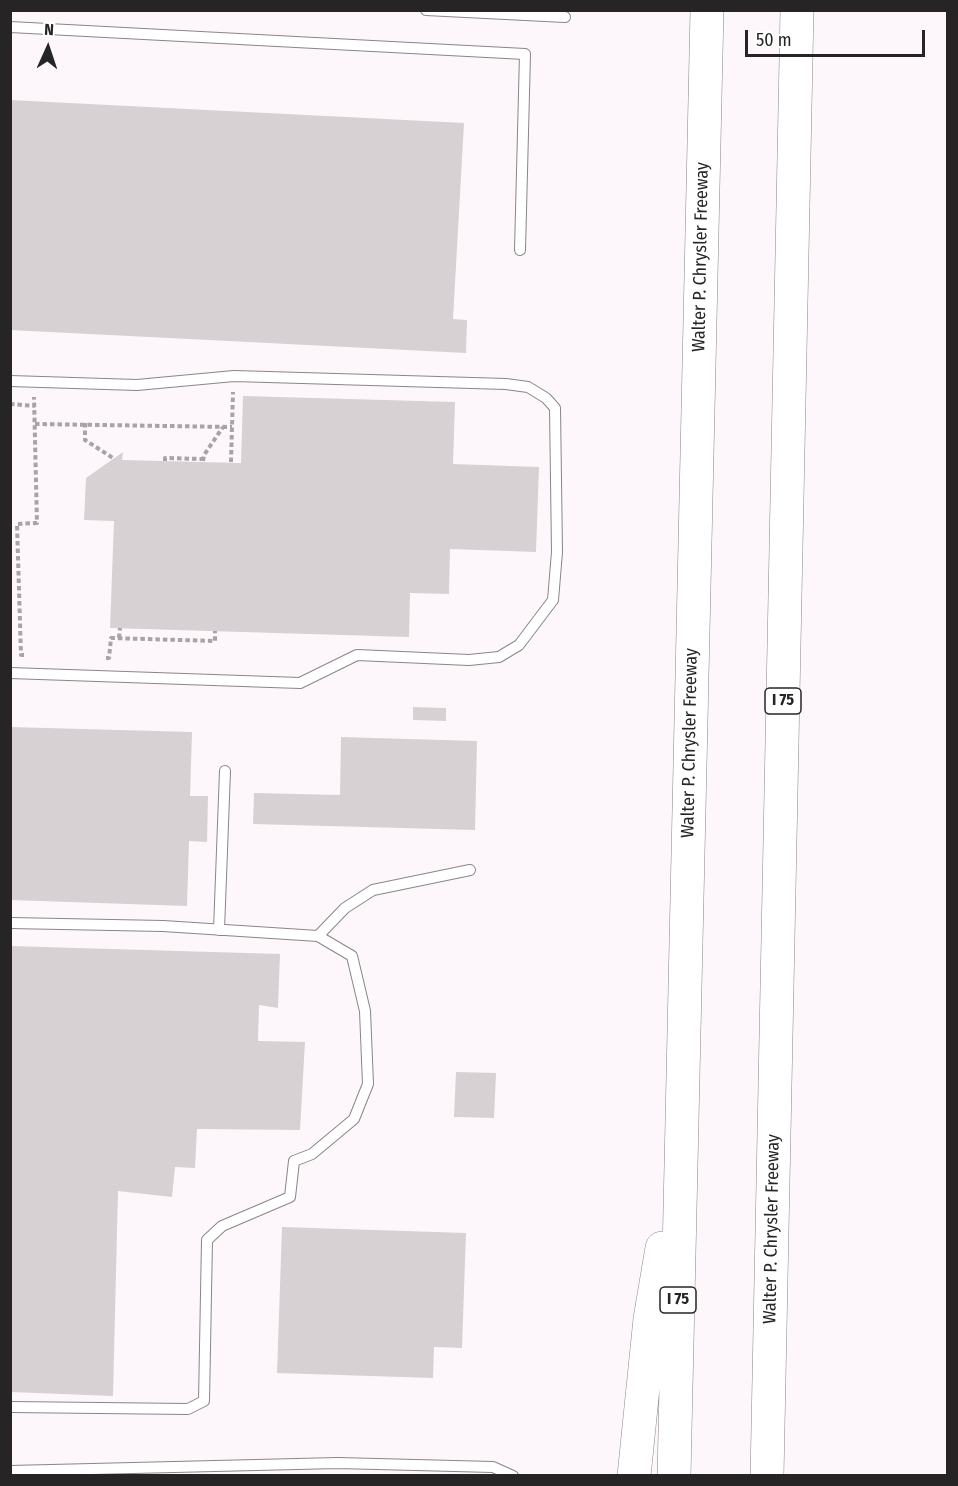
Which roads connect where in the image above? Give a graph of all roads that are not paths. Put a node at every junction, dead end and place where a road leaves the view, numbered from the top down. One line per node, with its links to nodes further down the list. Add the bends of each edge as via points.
1 (426, 10): 4 (lane)
2 (707, 10): 14 (highway, Walter P. Chrysler Freeway / I 75)
3 (797, 10): 20 (highway, Walter P. Chrysler Freeway / I 75)
4 (565, 17)
5 (10, 27): 6 (lane, via 525,54)
6 (520, 250)
7 (10, 381): 8 (lane, via 137,385 234,376 528,387 555,408 557,552 553,600 519,645 499,657 469,660 357,655 300,682)
8 (10, 673)
9 (225, 771): 12 (lane)
10 (470, 870): 13 (lane, via 373,890 345,908)
11 (10, 923): 12 (lane)
12 (219, 930): 13 (lane)
13 (318, 936): 15 (lane, via 352,956 365,1011 368,1084 354,1119 312,1154 294,1161 290,1197 222,1226 207,1240 204,1401 189,1409)
14 (681, 1124): 18 (highway, via 650,1319); 19 (highway, Walter P. Chrysler Freeway / I 75)
15 (10, 1407)
16 (10, 1471): 17 (lane, via 338,1463 493,1467)
17 (513, 1476)
18 (634, 1476)
19 (674, 1476)
20 (767, 1476)

